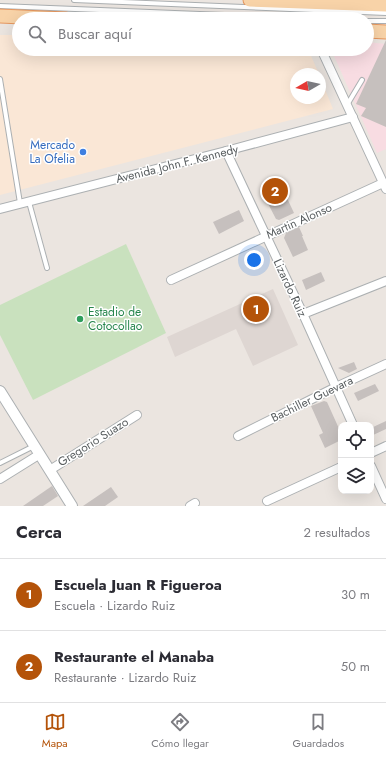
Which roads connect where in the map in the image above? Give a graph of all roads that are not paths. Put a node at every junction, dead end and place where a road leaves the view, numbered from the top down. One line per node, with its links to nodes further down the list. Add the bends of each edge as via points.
1 (74, 0): 6 (lane)
2 (250, 0): 3 (main road)
3 (386, 5)
4 (0, 6): 5 (lane)
5 (151, 12)
6 (362, 12)
7 (374, 12): 8 (lane)
8 (386, 13)
9 (0, 16): 10 (main road)
10 (12, 17)
11 (374, 21): 12 (lane)
12 (386, 21)
13 (374, 31): 14 (main road)
14 (386, 32)
15 (324, 56): 18 (street)
16 (0, 79): 23 (lane)
17 (362, 80): 18 (lane)
18 (347, 106): 19 (street)
19 (353, 117): 20 (street, Avenida John F. Kennedy); 21 (street)
20 (226, 151): 22 (street, Avenida John F. Kennedy); 25 (street, Lizardo Ruiz)
21 (385, 186): 25 (street, Martin Alonso)
22 (29, 202): 23 (street, Avenida John F. Kennedy); 26 (lane)
23 (20, 204): 24 (street, Avenida John F. Kennedy)
24 (0, 209)
25 (266, 236): 27 (street, Martin Alonso); 29 (street, Lizardo Ruiz)
26 (47, 268)
27 (171, 280)
28 (386, 281): 29 (street)
29 (303, 314): 31 (street, Lizardo Ruiz)
30 (386, 364): 31 (street, Bachiller Guevara)
31 (336, 387): 34 (street, Lizardo Ruiz); 35 (street, Bachiller Guevara)
32 (0, 391): 37 (street)
33 (137, 415): 41 (street, Gregorio Suazo)
34 (352, 422)
35 (238, 436)
36 (386, 446): 38 (street)
37 (37, 450): 39 (lane); 41 (street); 43 (street)
38 (374, 452)
39 (0, 463)
40 (338, 468): 45 (street)
41 (50, 470): 46 (street)
42 (374, 473): 44 (street)
43 (0, 479)
44 (386, 499)
45 (267, 501)
46 (72, 506)

